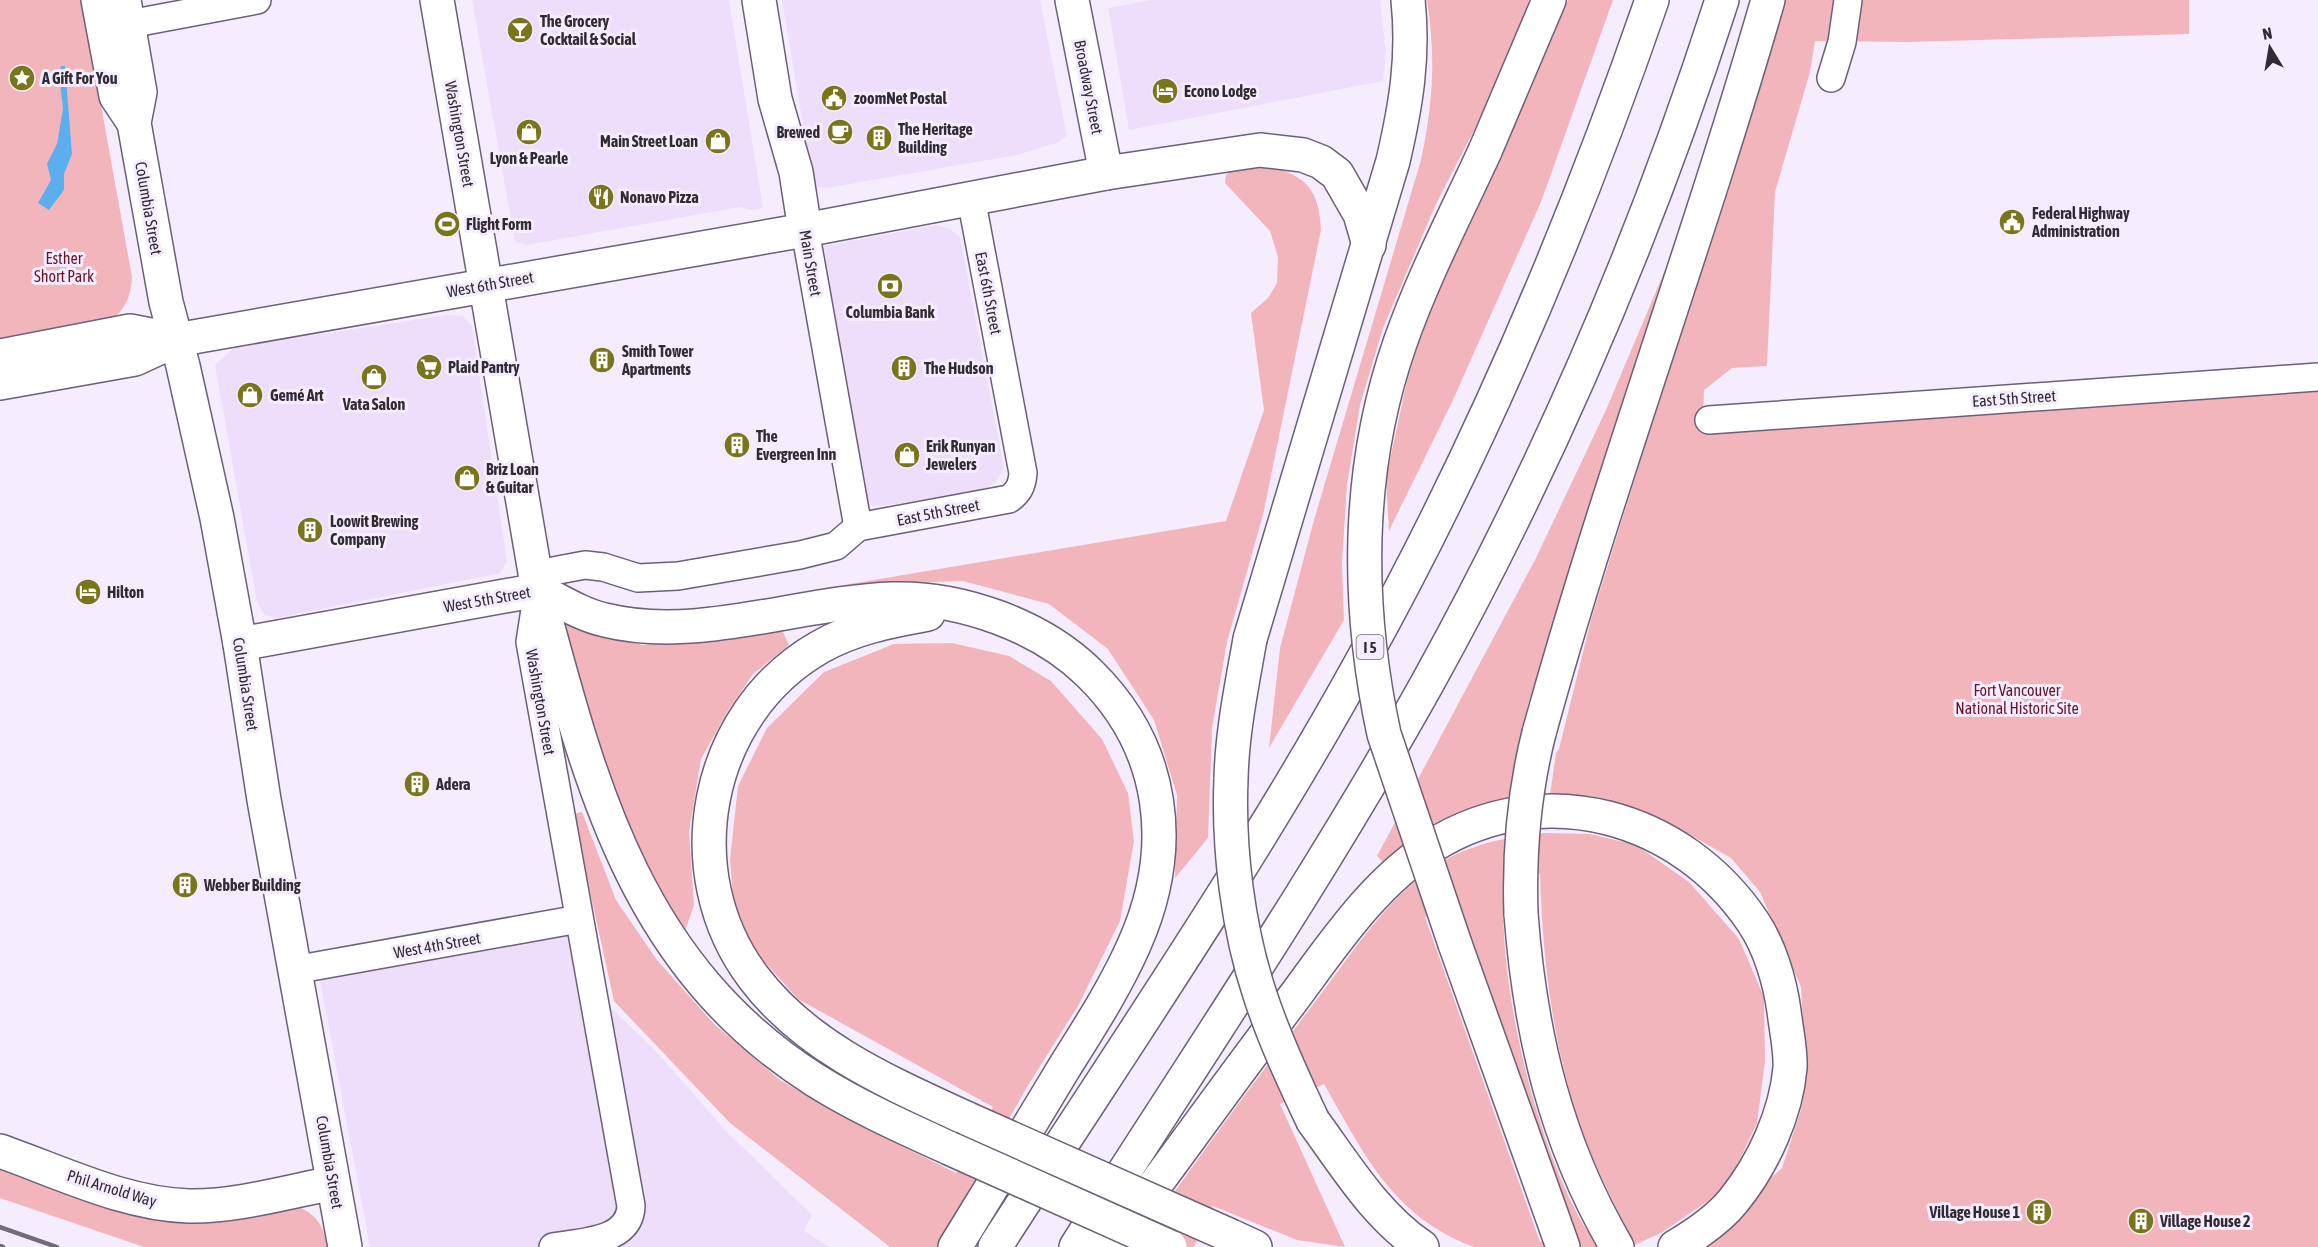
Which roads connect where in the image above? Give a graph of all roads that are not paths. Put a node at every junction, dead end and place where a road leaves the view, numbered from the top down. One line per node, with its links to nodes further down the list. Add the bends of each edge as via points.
1 (257, 0): 11 (street)
2 (759, 0): 15 (main road, Main Street, via 775,99 796,172)
3 (1072, 0): 13 (main road, Broadway Street)
4 (1408, 0): 16 (main road, via 1412,31 1408,92)
5 (1549, 0): 43 (main road, bridge, via 1418,295 1391,369 1372,452 1364,537 1366,614 1384,734)
6 (1652, 0): 37 (main road, I 5, via 1594,164 1530,321 1402,587 1272,814)
7 (1722, 0): 38 (main road, via 1674,142 1621,278 1555,430 1471,602 1337,837)
8 (1768, 0): 44 (main road, bridge, via 1681,284 1569,623 1539,733 1523,828 1521,914 1526,978 1540,1056 1550,1094 1586,1187)
9 (1848, 0): 12 (street, via 1842,42)
10 (439, 9): 17 (main road, Washington Street)
11 (113, 13): 18 (main road, Columbia Street, via 116,96 134,123)
12 (1831, 78)
13 (1106, 173): 14 (main road); 16 (main road, via 1260,150 1303,154 1337,174 1360,214)
14 (971, 198): 15 (main road); 23 (street, East 6th Street, via 1023,473)
15 (805, 230): 17 (main road, West 6th Street); 24 (street, Main Street)
16 (1370, 245): 30 (main road, bridge, via 1250,639 1231,778 1231,848 1259,993)
17 (486, 284): 18 (main road, West 6th Street); 25 (main road, Washington Street)
18 (176, 340): 19 (main road, West 6th Street, via 130,331); 21 (main road, West 6th Street, via 135,359); 27 (main road, Columbia Street, via 201,440)
19 (0, 356)
20 (2318, 377): 22 (street, East 5th Street)
21 (0, 383)
22 (1709, 420)
23 (1017, 494): 24 (street, East 5th Street, via 1009,499)
24 (858, 527): 25 (street, West 5th Street, via 836,546 800,555 662,578 638,578 585,565 553,571)
25 (538, 590): 26 (main road, via 602,620 645,627 699,624 863,601 923,599); 27 (main road, West 5th Street); 28 (street, Washington Street, via 531,642); 40 (main road, bridge, via 578,732 631,875 680,953 736,1016 777,1053 852,1102)
26 (959, 608): 33 (main road, bridge, via 852,632 818,648 778,678 748,713 726,752 713,797 708,839 711,884 722,923 743,962 767,994 832,1049 887,1081 968,1119); 36 (main road, via 994,614 1031,631 1079,663 1107,690 1126,715 1147,760 1160,838 1153,892 1121,973)
27 (240, 644): 29 (main road, Columbia Street)
28 (579, 919): 29 (street, West 4th Street); 35 (street, Washington Street, via 631,1214 615,1233)
29 (294, 970): 32 (main road, Columbia Street)
30 (1313, 1121): 41 (main road, via 1364,1216); 42 (main road, via 1397,1230)
31 (0, 1151): 32 (main road, Phil Arnold Way, via 136,1198 190,1206)
32 (333, 1184): 34 (main road, Columbia Street)
33 (1243, 1241)
34 (345, 1247)
35 (554, 1247)
36 (955, 1247)
37 (995, 1247)
38 (1076, 1247)
39 (1109, 1247): 45 (main road, via 1330,949 1376,893 1413,860 1451,835 1496,818 1539,811 1584,812 1628,822 1685,853 1727,891 1754,923 1772,961 1782,998 1790,1067 1766,1152 1733,1202)
40 (1170, 1247)
41 (1387, 1247)
42 (1422, 1247)
43 (1563, 1247)
44 (1617, 1247)
45 (1676, 1247)

